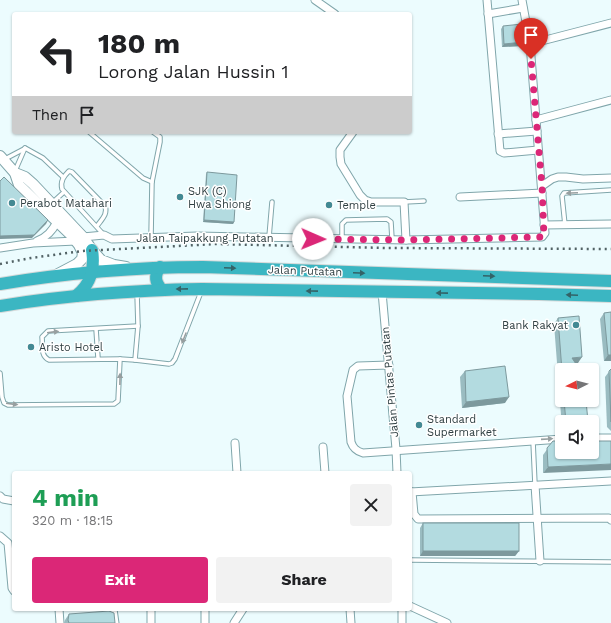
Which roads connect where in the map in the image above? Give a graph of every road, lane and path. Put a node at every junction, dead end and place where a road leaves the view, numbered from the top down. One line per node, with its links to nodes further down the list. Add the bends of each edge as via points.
1 (315, 0): 4 (street)
2 (487, 0): 5 (street)
3 (522, 4): 5 (street); 7 (street)
4 (333, 12)
5 (488, 14): 14 (street)
6 (611, 23): 7 (street)
7 (530, 44): 9 (street)
8 (611, 100): 9 (street)
9 (536, 120): 10 (street)
10 (537, 131): 14 (street); 16 (street)
11 (91, 134): 21 (lane, via 143,178)
12 (156, 134): 21 (lane, via 160,137 160,142)
13 (352, 134): 28 (street, via 340,150 340,157 341,164 360,195 371,202)
14 (498, 134): 16 (street, via 500,151 504,153)
15 (25, 148): 17 (lane); 18 (lane); 19 (lane, via 43,158)
16 (538, 150): 22 (street)
17 (2, 158): 18 (main road)
18 (15, 173): 29 (main road, via 25,177); 30 (main road, via 19,185)
19 (63, 177): 24 (lane, via 61,187); 34 (lane, via 69,171 72,172 104,206 105,215)
20 (611, 178): 22 (street, via 558,177 552,179)
21 (152, 182): 36 (lane)
22 (542, 190): 25 (street); 32 (street)
23 (611, 190): 33 (lane, one-way to 33, via 564,193 562,196)
24 (64, 192): 29 (lane); 34 (lane)
25 (460, 197)
26 (424, 201): 28 (lane)
27 (272, 202): 37 (lane)
28 (404, 202): 41 (street)
29 (52, 204): 38 (main road)
30 (57, 222): 38 (main road); 42 (street, via 49,234)
31 (611, 224): 33 (street)
32 (544, 225): 33 (street); 41 (street, Jalan Taipakkung Putatan, via 542,237)
33 (565, 225)
34 (97, 226): 35 (lane)
35 (104, 235): 36 (street, Jalan Taipakkung Putatan, via 112,239); 38 (street, Jalan Taipakkung Putatan)
36 (151, 237): 37 (street, Jalan Taipakkung Putatan)
37 (269, 238): 39 (street, Jalan Taipakkung Putatan)
38 (80, 239): 42 (street, Jalan Taipakkung Putatan); 44 (main road); 48 (main road, via 82,259 72,268)
39 (342, 239): 40 (street, Jalan Taipakkung Putatan); 40 (lane, via 342,224 346,220 387,219 391,222)
40 (392, 239): 41 (street, Jalan Taipakkung Putatan)
41 (406, 240)
42 (33, 243): 43 (street, Jalan Taipakkung Putatan)
43 (0, 248)
44 (92, 250): 46 (main road, via 101,260); 47 (highway)
45 (160, 267): 46 (highway, Jalan Putatan); 49 (highway, Jalan Putatan, one-way to 49); 52 (highway, via 156,278)
46 (134, 268): 47 (highway, Jalan Putatan)
47 (93, 272): 48 (highway, Jalan Putatan); 55 (highway, via 83,290)
48 (53, 276): 50 (highway, Jalan Putatan)
49 (611, 280)
50 (0, 284)
51 (202, 289): 52 (highway, Jalan Putatan, one-way to 52); 54 (highway, Jalan Putatan, one-way to 51); 62 (lane, one-way to 62, via 172,363)
52 (162, 290): 53 (highway, Jalan Putatan)
53 (137, 292): 55 (highway, Jalan Putatan); 58 (lane)
54 (382, 292): 56 (highway, Jalan Putatan, one-way to 54); 63 (street, Jalan Pintas Putatan)
55 (76, 296): 57 (highway, Jalan Putatan)
56 (611, 296)
57 (0, 306)
58 (138, 326): 59 (lane); 62 (lane)
59 (96, 329): 60 (lane); 60 (lane, one-way to 59, via 49,360 43,355 42,337 48,331)
60 (98, 358): 61 (lane)
61 (120, 359): 62 (lane); 64 (lane, one-way to 61, via 2,396 4,403 8,405 114,404 118,401 119,395)
62 (135, 360)
63 (389, 365): 71 (street, Jalan Pintas Putatan); 71 (street, via 355,368 347,392 348,411 351,442 355,449 362,453)
64 (0, 372)
65 (599, 438): 66 (street)
66 (611, 438)
67 (555, 439): 68 (street, one-way to 67)
68 (533, 440): 71 (street); 76 (lane)
69 (235, 443): 72 (street)
70 (323, 447): 73 (street)
71 (396, 450): 74 (street, Jalan Pintas Putatan)
72 (237, 471)
73 (325, 471)
74 (397, 471)
75 (611, 481): 76 (street)
76 (535, 485): 77 (street); 81 (street)
77 (412, 492)
78 (0, 496): 80 (street)
79 (412, 499): 81 (street, via 414,514 418,519)
80 (12, 500)
81 (537, 518): 82 (street); 85 (street)
82 (611, 520)
83 (0, 536): 87 (street, via 8,543)
84 (412, 560): 85 (lane)
85 (540, 561): 86 (lane)
86 (611, 562)
87 (12, 588)
88 (412, 607): 103 (street)
89 (59, 611): 96 (street)
90 (113, 611): 97 (street)
91 (151, 611): 98 (street)
92 (205, 611): 99 (street)
93 (242, 611): 100 (street)
94 (350, 611): 101 (street)
95 (402, 611): 102 (street)
96 (60, 623)
97 (115, 623)
98 (151, 623)
99 (205, 623)
100 (234, 623)
101 (351, 623)
102 (402, 623)
103 (447, 623)

